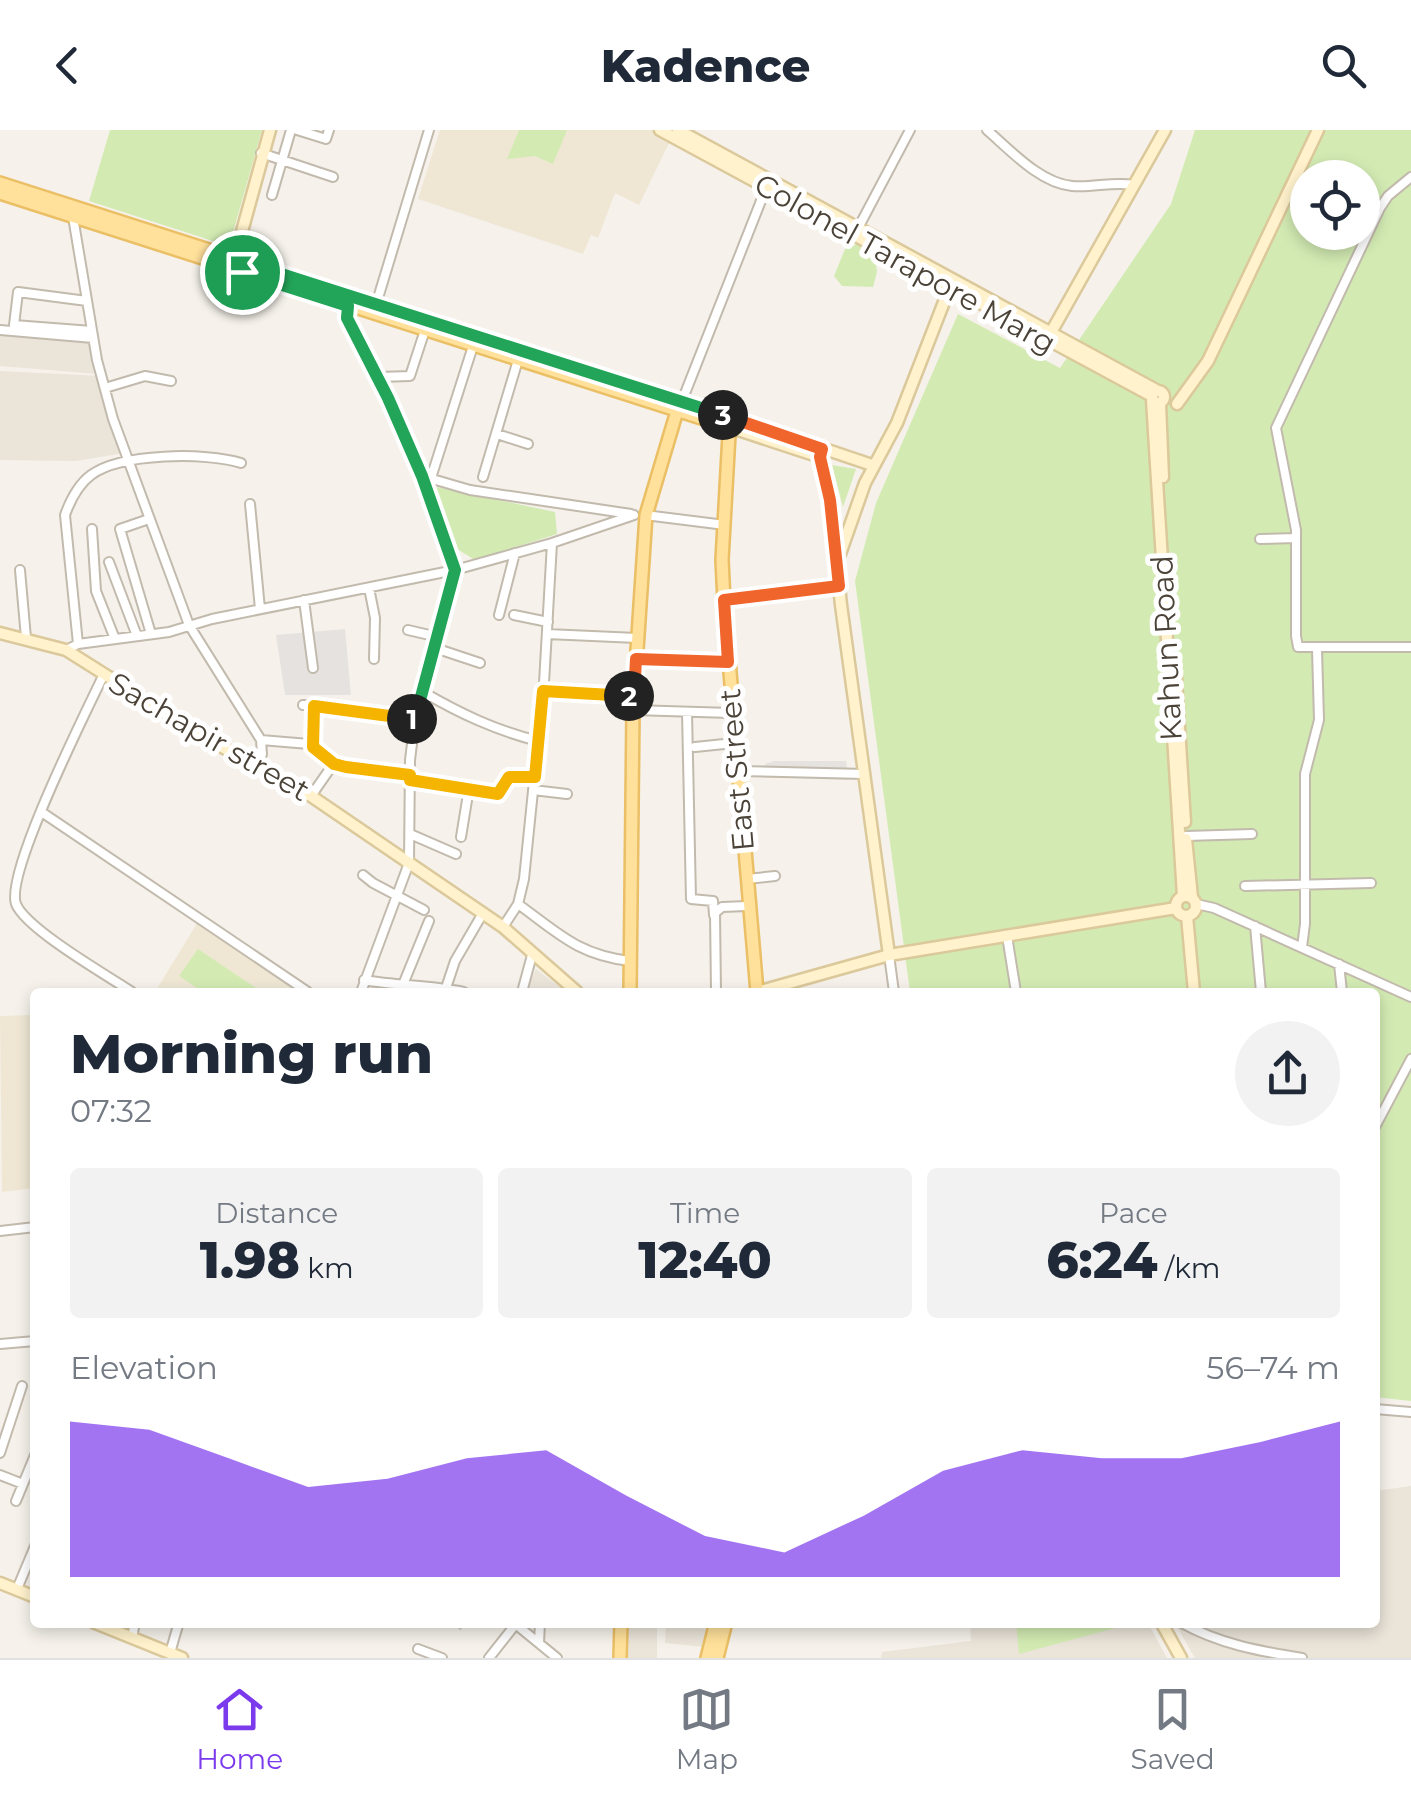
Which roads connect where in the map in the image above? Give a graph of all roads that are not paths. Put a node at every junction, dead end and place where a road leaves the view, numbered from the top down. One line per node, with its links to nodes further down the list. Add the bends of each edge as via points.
1 (267, 130): 11 (street)
2 (294, 130): 3 (street, via 326,139); 12 (street)
3 (329, 130)
4 (428, 130): 26 (street)
5 (660, 130): 16 (street, Colonel Tarapore Marg)
6 (678, 130): 16 (street, Colonel Tarapore Marg)
7 (910, 130): 21 (street)
8 (988, 130): 17 (street, via 1054,182)
9 (1165, 130): 17 (street)
10 (1318, 130): 36 (street, Colonel Tarapore Marg, via 1213,350 1177,404)
11 (261, 153): 12 (street); 22 (street)
12 (282, 160): 13 (street); 19 (street)
13 (333, 177)
14 (1411, 177): 54 (street, via 1380,208 1276,428)
15 (0, 183): 20 (main road)
16 (768, 184): 21 (street, Colonel Tarapore Marg); 37 (street)
17 (1134, 184): 30 (street)
18 (0, 194): 20 (main road)
19 (272, 195)
20 (75, 212): 22 (main road); 24 (street)
21 (856, 232): 23 (street, Colonel Tarapore Marg)
22 (230, 263): 25 (main road); 26 (main road)
23 (951, 284): 30 (street, Colonel Tarapore Marg); 43 (street, via 897,423)
24 (87, 301): 29 (street); 29 (street, via 18,292 14,325)
25 (348, 306): 26 (main road); 33 (street, via 347,318)
26 (374, 309): 28 (main road); 37 (main road)
27 (0, 330): 29 (street)
28 (425, 330): 31 (main road); 33 (street, via 410,376)
29 (92, 334): 35 (street)
30 (1048, 337): 36 (street, Colonel Tarapore Marg)
31 (473, 346): 32 (main road); 45 (street)
32 (518, 360): 37 (main road); 39 (street)
33 (379, 377): 45 (street)
34 (171, 382): 35 (street, via 145,376)
35 (104, 388): 42 (street)
36 (1158, 398): 119 (street, Kahun Road); 129 (street, Kahun Road)
37 (680, 406): 38 (main road); 48 (main road)
38 (730, 422): 41 (street); 52 (main road, East Street)
39 (497, 434): 40 (street); 46 (street)
40 (528, 444)
41 (821, 453): 43 (street); 49 (street)
42 (128, 460): 44 (street); 50 (street); 80 (street, via 89,476 65,515)
43 (874, 460): 51 (street)
44 (241, 463)
45 (426, 477): 48 (street, via 470,490); 61 (street)
46 (483, 477)
47 (250, 504): 66 (street)
48 (640, 515): 52 (street); 56 (street); 78 (main road)
49 (832, 516): 51 (street); 58 (street)
50 (149, 518): 70 (street); 73 (street, via 120,529)
51 (852, 518): 58 (street)
52 (725, 525): 65 (main road, East Street)
53 (92, 528): 79 (street, via 96,592)
54 (1296, 538): 55 (street); 83 (street, via 1296,643)
55 (1260, 539)
56 (552, 543): 57 (street); 69 (street)
57 (514, 554): 61 (street); 67 (street)
58 (838, 560): 62 (street)
59 (108, 562): 75 (street)
60 (20, 570): 77 (street)
61 (455, 570): 63 (street); 76 (street)
62 (839, 586): 65 (street); 108 (street)
63 (369, 588): 64 (street); 85 (street)
64 (304, 600): 66 (street); 89 (street)
65 (724, 600): 87 (main road, East Street)
66 (260, 608): 70 (street)
67 (499, 615)
68 (514, 615): 69 (street)
69 (548, 622): 74 (street)
70 (189, 625): 73 (street); 100 (street)
71 (408, 630): 76 (street)
72 (0, 633): 77 (street, Sachapir street)
73 (151, 634): 75 (street)
74 (547, 634): 78 (street); 91 (street)
75 (136, 636): 79 (street)
76 (438, 637): 81 (street)
77 (26, 638): 84 (street, Sachapir street)
78 (637, 638): 86 (main road)
79 (115, 639): 80 (street)
80 (78, 644): 84 (street)
81 (435, 648): 88 (street); 92 (street)
82 (1411, 648): 83 (street)
83 (1317, 649): 126 (street, via 1319,720 1305,774)
84 (66, 650): 90 (street, Sachapir street)
85 (374, 659)
86 (636, 659): 87 (street); 93 (main road)
87 (728, 662): 98 (main road, East Street)
88 (480, 663)
89 (313, 668)
90 (103, 676): 106 (street, Sachapir street); 115 (street)
91 (543, 691): 93 (street); 101 (street)
92 (423, 692): 99 (street); 101 (street, via 497,730)
93 (634, 696): 96 (main road)
94 (304, 705): 95 (street)
95 (314, 706): 99 (street); 103 (street)
96 (633, 710): 97 (street); 144 (main road)
97 (687, 712): 98 (street); 135 (street, via 690,897 713,901)
98 (731, 714): 102 (main road, East Street)
99 (415, 719): 109 (street)
100 (262, 740): 103 (street); 106 (street)
101 (538, 741): 110 (street)
102 (734, 743): 104 (street); 107 (main road, East Street)
103 (313, 747): 105 (street)
104 (695, 747)
105 (334, 764): 109 (street); 114 (street)
106 (258, 766): 114 (street, Sachapir street)
107 (738, 771): 108 (street); 124 (main road, East Street)
108 (865, 774): 143 (street)
109 (410, 777): 111 (street); 116 (street)
110 (535, 777): 111 (street, via 509,777 498,794); 112 (street)
111 (469, 788): 118 (street)
112 (533, 790): 113 (street); 130 (street)
113 (567, 794)
114 (311, 796): 121 (street, Sachapir street)
115 (43, 813): 147 (street, via 9,887 17,907); 148 (street)
116 (410, 834): 120 (street); 121 (street)
117 (1252, 834): 119 (street)
118 (461, 836)
119 (1186, 836): 129 (street, Kahun Road)
120 (456, 854)
121 (409, 863): 128 (street); 134 (street)
122 (363, 875): 128 (street)
123 (775, 876): 124 (street)
124 (747, 878): 131 (main road, East Street)
125 (1371, 883): 126 (street)
126 (1305, 885): 127 (street); 141 (street)
127 (1245, 886)
128 (398, 895): 133 (street); 146 (street)
129 (1190, 899): 132 (street); 136 (street, via 1194,912); 139 (street)
130 (518, 904): 138 (street); 144 (street, via 584,951)
131 (748, 906): 135 (street, via 722,907); 156 (main road, East Street)
132 (1176, 908): 136 (street); 140 (street)
133 (424, 910)
134 (482, 912): 138 (street); 151 (street, via 456,961)
135 (714, 915): 155 (street)
136 (1187, 916): 160 (street)
137 (428, 921): 150 (street)
138 (503, 926): 142 (street)
139 (1255, 926): 141 (street); 161 (street)
140 (1007, 936): 143 (street); 159 (street)
141 (1302, 947): 145 (street)
142 (532, 955): 152 (street); 153 (street)
143 (889, 955): 157 (street); 158 (street)
144 (630, 961): 154 (main road)
145 (1339, 964): 162 (street); 163 (street)
146 (364, 980): 149 (street); 150 (street)
147 (126, 988)
148 (302, 988)
149 (362, 988)
150 (402, 988)
151 (450, 988)
152 (523, 988)
153 (573, 988)
154 (630, 988)
155 (716, 988)
156 (757, 988)
157 (771, 988)
158 (893, 988)
159 (1015, 988)
160 (1194, 988)
161 (1261, 988)
162 (1342, 988)
163 (1411, 996)
164 (1411, 1059): 165 (street)
165 (1380, 1118)
166 (30, 1228): 167 (street)
167 (0, 1231)
168 (30, 1341): 169 (street)
169 (0, 1344)
170 (22, 1386): 173 (street)
171 (1380, 1409): 172 (street)
172 (1411, 1412)
173 (14, 1416): 174 (street); 175 (street)
174 (0, 1417)
175 (0, 1453)
176 (30, 1467): 178 (street)
177 (0, 1475): 178 (street)
178 (23, 1484): 179 (street)
179 (16, 1501)
180 (30, 1558): 182 (street)
181 (0, 1582): 182 (street)
182 (17, 1589): 183 (street)
183 (30, 1595)
184 (108, 1628): 195 (street)
185 (134, 1628): 195 (street)
186 (177, 1628): 200 (street)
187 (511, 1628): 199 (street)
188 (519, 1628): 196 (street)
189 (540, 1628): 196 (street)
190 (621, 1628): 205 (main road)
191 (714, 1628): 206 (main road)
192 (724, 1628): 207 (main road)
193 (1164, 1628): 208 (street)
194 (1191, 1628): 197 (street)
195 (132, 1638): 200 (street)
196 (539, 1643): 204 (street)
197 (1243, 1648): 209 (street); 210 (street)
198 (418, 1649): 202 (street)
199 (494, 1651): 203 (street)
200 (170, 1653): 201 (street)
201 (182, 1658)
202 (442, 1658)
203 (502, 1658)
204 (558, 1658)
205 (620, 1658)
206 (707, 1658)
207 (717, 1658)
208 (1182, 1658)
209 (1240, 1658)
210 (1302, 1658)

